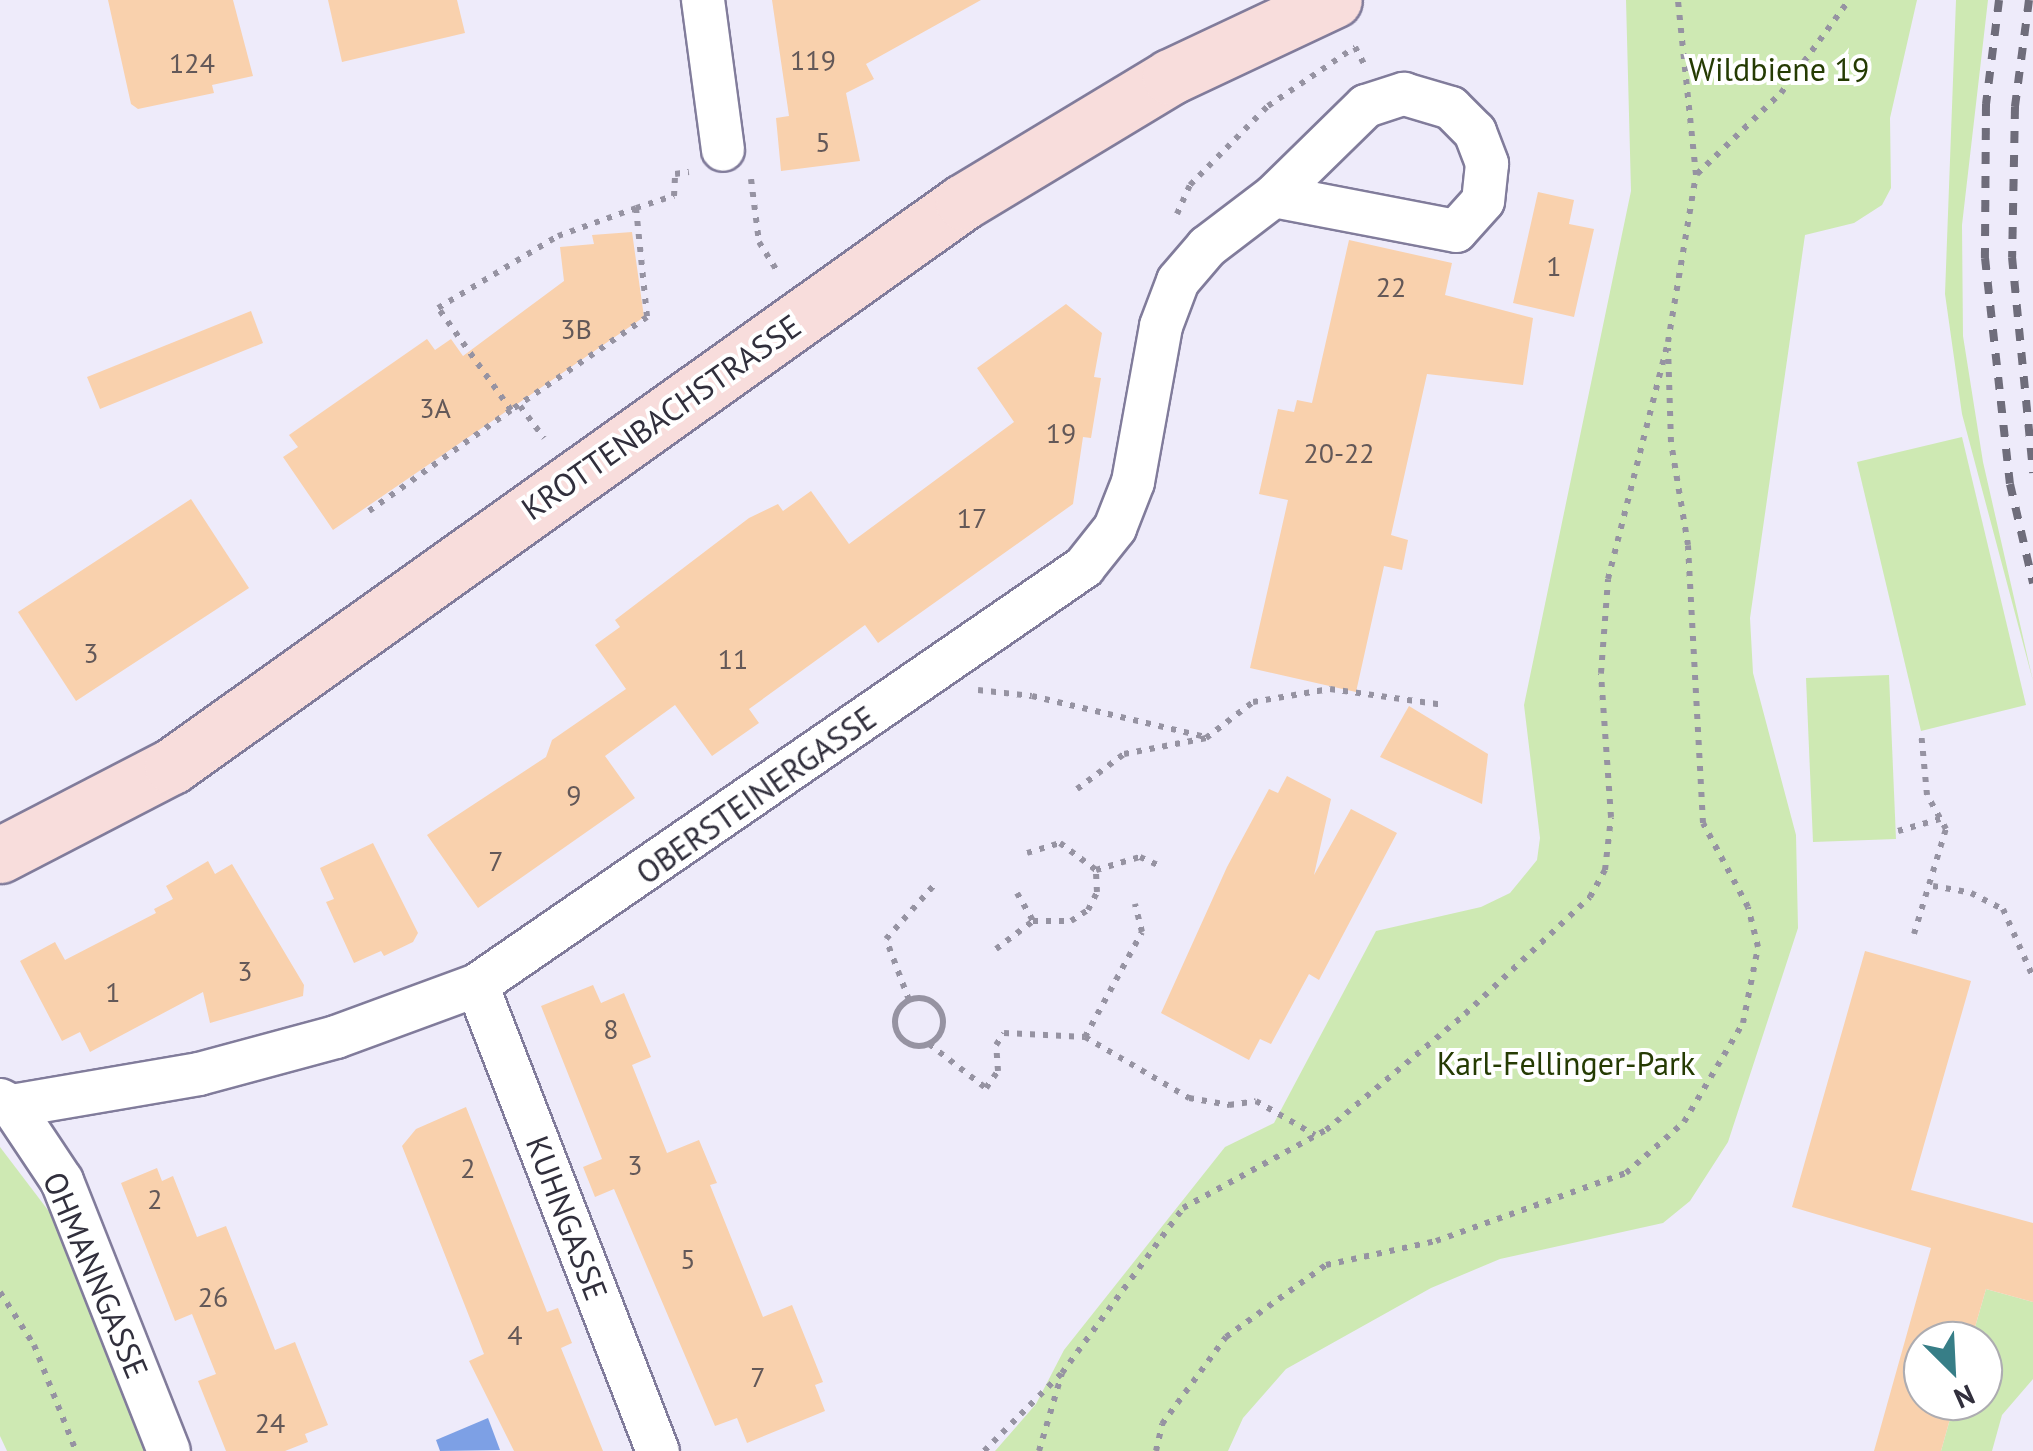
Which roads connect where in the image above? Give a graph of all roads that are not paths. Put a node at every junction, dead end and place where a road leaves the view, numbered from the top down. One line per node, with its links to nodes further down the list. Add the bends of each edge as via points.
1 (704, 0): 3 (street)
2 (1345, 24): 5 (main road, KROTTENBACHSTRASSE, via 1170,77 978,192 172,766)
3 (716, 160)
4 (1274, 196): 4 (street, OBERSTEINERGASSE, via 1456,231 1483,201 1487,164 1474,132 1451,108 1404,94 1366,106); 6 (street, OBERSTEINERGASSE, via 1207,247 1178,282 1161,326 1133,482 1115,528 1084,567)
5 (0, 855)
6 (477, 985): 7 (street, OBERSTEINERGASSE, via 336,1037 199,1074); 9 (street, KUHNGASSE)
7 (6, 1103): 8 (street, OHMANNGASSE, via 62,1181)
8 (169, 1451)
9 (658, 1451)

